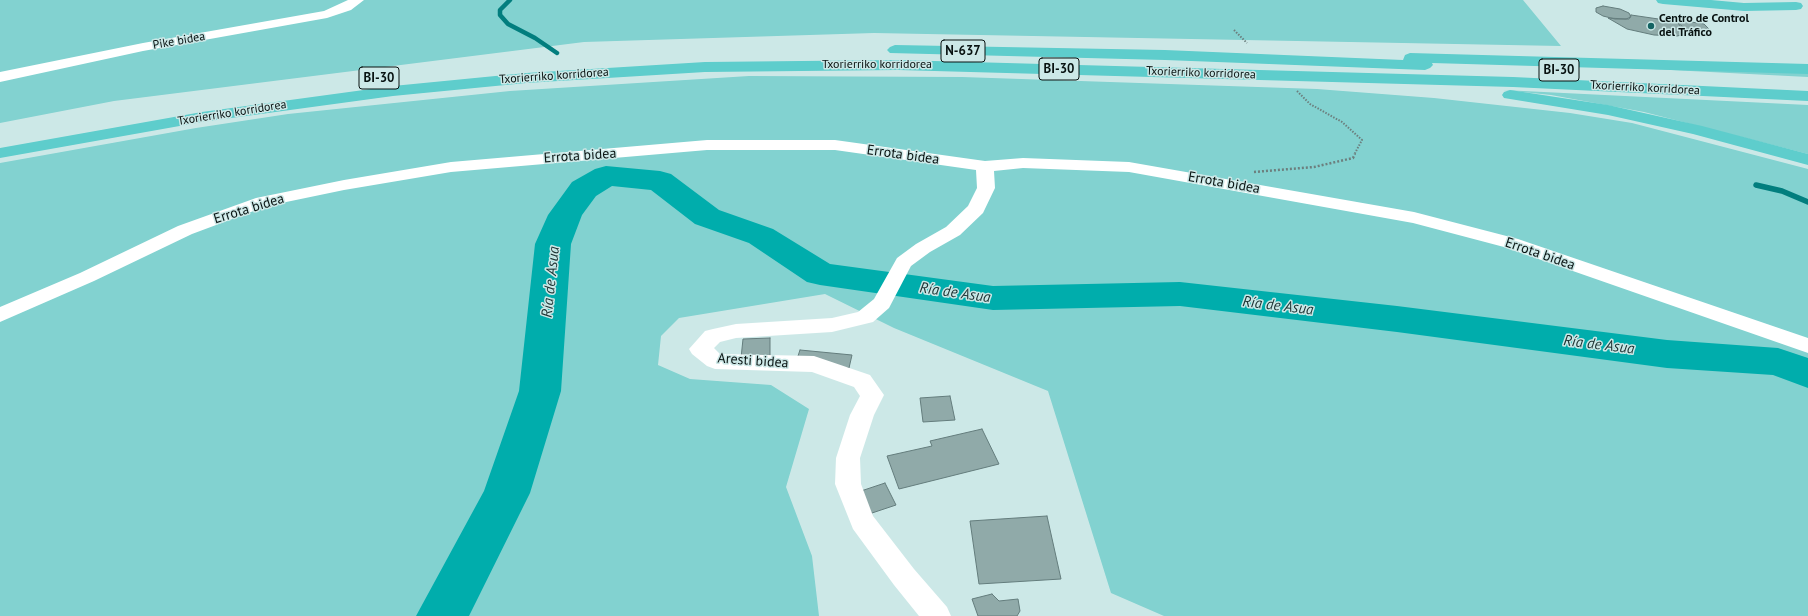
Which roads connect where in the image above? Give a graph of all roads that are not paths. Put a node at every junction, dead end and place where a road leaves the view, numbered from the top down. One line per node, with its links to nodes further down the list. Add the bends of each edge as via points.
1 (357, 0): 12 (street, Pike bidea, via 327,14 143,47)
2 (1663, 0): 4 (highway, via 1744,7)
3 (1751, 0): 4 (highway)
4 (1803, 4)
5 (879, 50): 8 (highway, Txorierriko korridorea / N-637)
6 (739, 52): 7 (highway)
7 (672, 54)
8 (1165, 55): 9 (highway, Txorierriko korridorea / BI-30)
9 (1310, 60): 11 (highway, via 1430,58); 15 (highway, Txorierriko korridorea / BI-30)
10 (560, 61): 14 (highway, Txorierriko korridorea / BI-30)
11 (1808, 69)
12 (0, 77)
13 (1358, 78): 17 (highway, Txorierriko korridorea / BI-30, via 1512,82); 19 (highway, Txorierriko korridorea / BI-30, via 898,65 760,65 640,70 468,83 333,98 163,123); 20 (highway, via 1567,103 1696,130)
14 (344, 82)
15 (1808, 82)
16 (252, 95): 18 (highway, Txorierriko korridorea)
17 (1808, 96)
18 (169, 107)
19 (0, 153)
20 (1808, 160)
21 (985, 166): 22 (street, Errota bidea, via 835,145 707,145 451,167 262,202 185,230); 23 (street, Errota bidea, via 1129,166 1414,218 1511,243); 24 (street, Aresti bidea, via 986,188 976,209 953,231 904,262 882,303 866,317 832,325 736,331 714,336 700,349 715,361 814,364 862,381 872,395 862,415 848,458 848,484 862,521)
22 (0, 315)
23 (1808, 346)
24 (937, 616)

